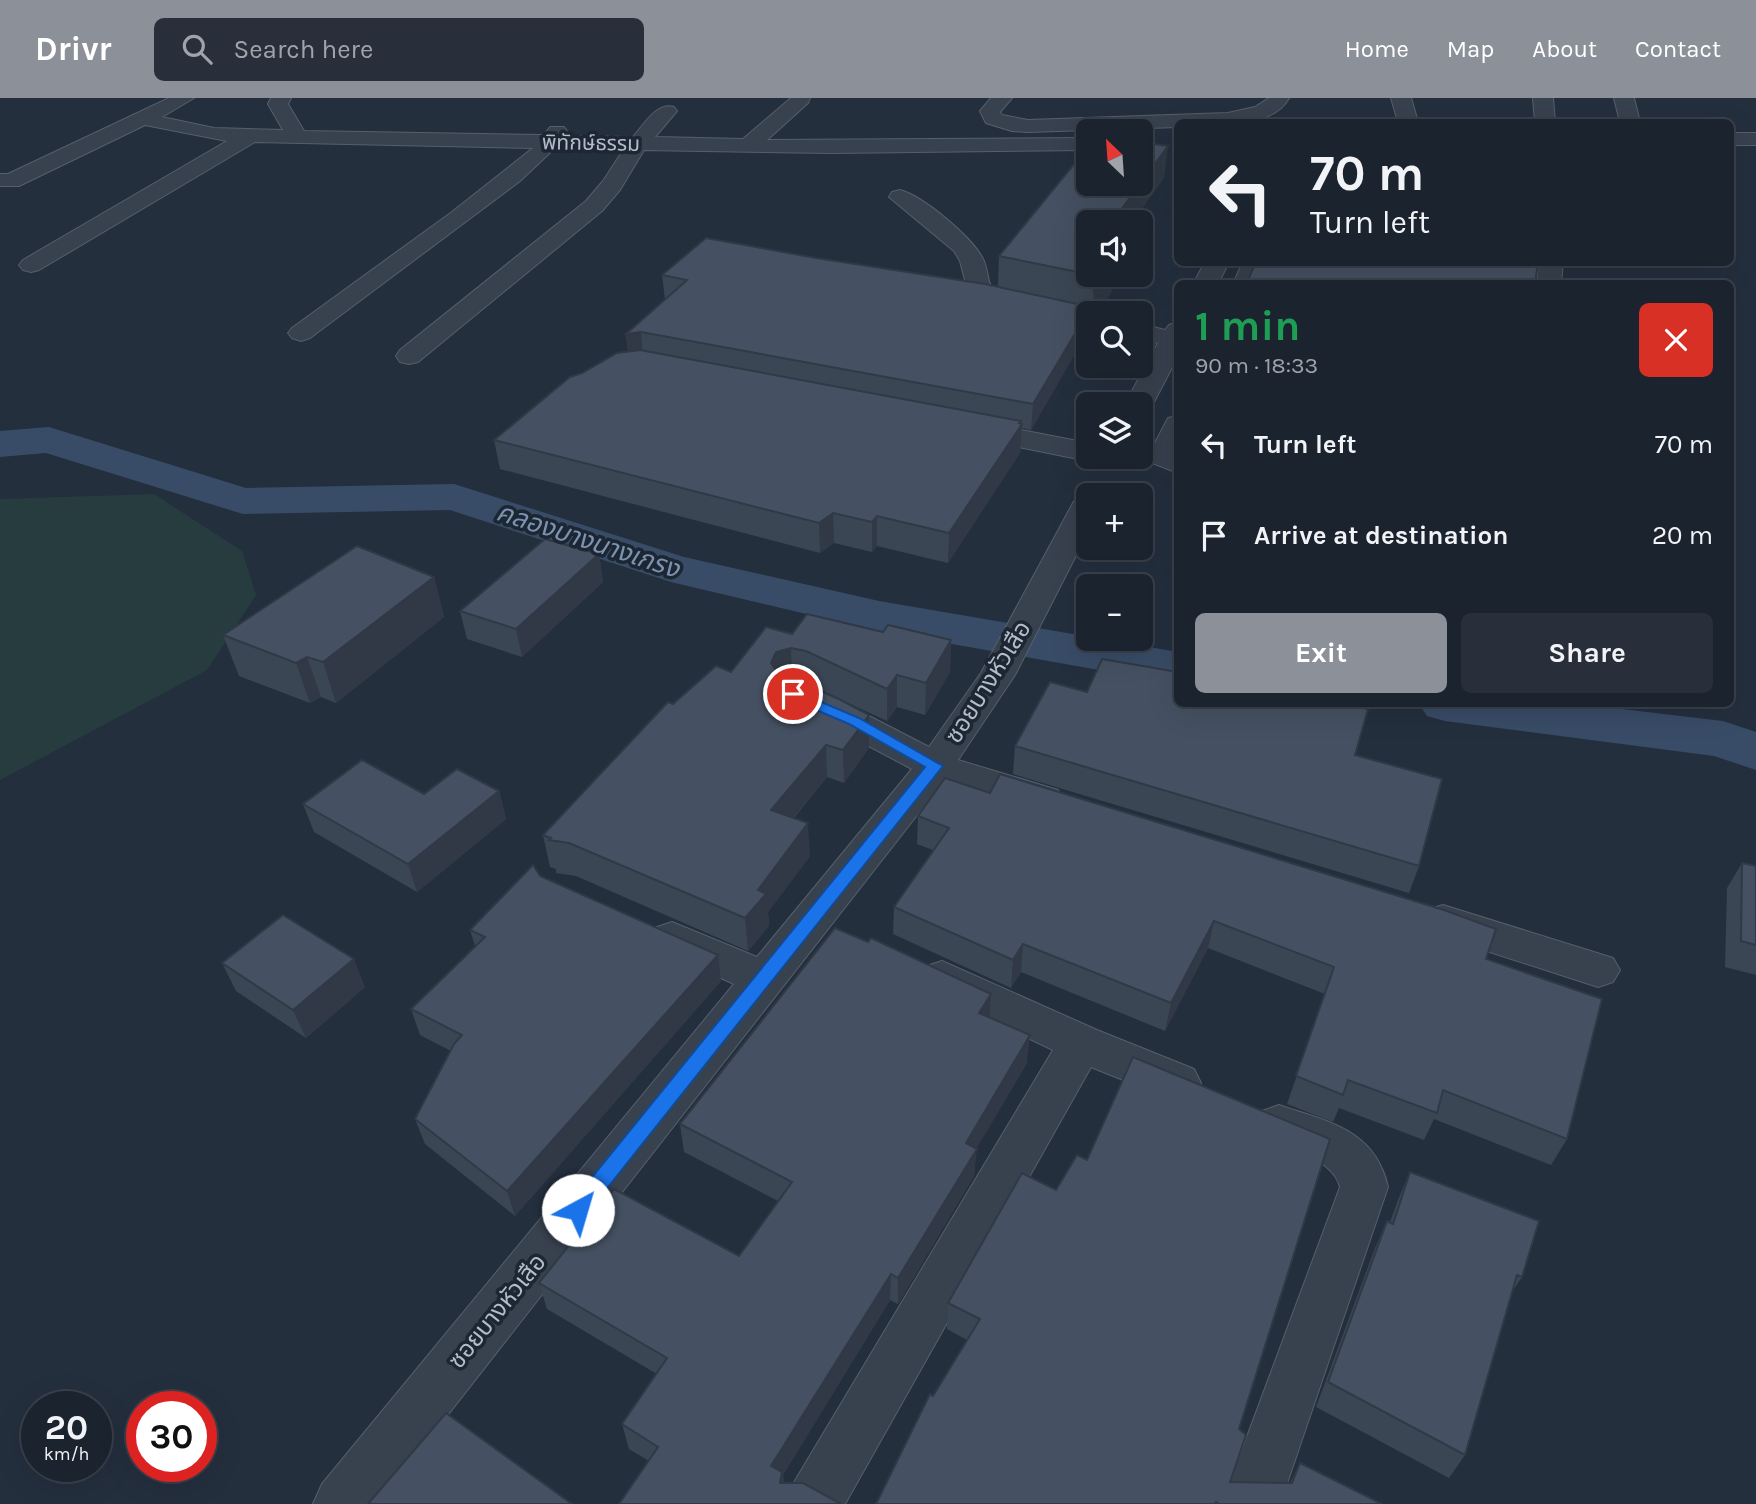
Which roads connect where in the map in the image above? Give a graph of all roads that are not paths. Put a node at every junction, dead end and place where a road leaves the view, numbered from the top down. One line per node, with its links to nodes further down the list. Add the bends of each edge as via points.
1 (184, 98): 11 (street)
2 (281, 98): 21 (street, via 278,104)
3 (1002, 98): 18 (street, via 990,114 1000,123)
4 (1279, 98): 12 (street, via 1275,105 1245,117)
5 (1401, 98): 13 (street)
6 (1543, 98): 14 (street)
7 (1624, 98): 15 (street)
8 (801, 99): 29 (street)
9 (667, 111): 28 (street)
10 (564, 118): 25 (street)
11 (143, 119): 19 (street, พิทักษ์ธรรม); 31 (street, via 10,181)
12 (1203, 119)
13 (1407, 119)
14 (1545, 119)
15 (1629, 119)
16 (1174, 120): 17 (street)
17 (1153, 121)
18 (1076, 124)
19 (170, 126): 20 (street, พิทักษ์ธรรม); 26 (street)
20 (250, 136): 21 (street, พิทักษ์ธรรม); 33 (street)
21 (297, 137): 24 (street, พิทักษ์ธรรม)
22 (1734, 139): 23 (street)
23 (1756, 139)
24 (424, 140): 25 (street, พิทักษ์ธรรม); 30 (street)
25 (550, 143): 28 (street, พิทักษ์ธรรม); 35 (street, via 421,247)
26 (139, 144)
27 (1076, 144): 29 (street, พิทักษ์ธรรม)
28 (636, 145): 29 (street, พิทักษ์ธรรม); 39 (street, via 594,206)
29 (748, 146)
30 (395, 159)
31 (0, 180)
32 (900, 197): 34 (street, via 957,241 971,258 980,292 988,299)
33 (31, 265)
34 (1076, 318)
35 (301, 333)
36 (1153, 333): 37 (street)
37 (1174, 334)
38 (1174, 336): 40 (street)
39 (409, 356)
40 (1145, 392)
41 (940, 424): 43 (street)
42 (1174, 432): 44 (street)
43 (1076, 450)
44 (1161, 456)
45 (1076, 527): 47 (street, ซอยบางหัวเสือ, via 997,675)
46 (793, 694): 47 (street, via 854,721)
47 (935, 766): 48 (street); 53 (street, ซอยบางหัวเสือ, via 831,927)
48 (1076, 808)
49 (1405, 909): 52 (street)
50 (637, 923): 53 (street)
51 (911, 964): 54 (street)
52 (1598, 970)
53 (764, 979): 55 (street, ซอยบางหัวเสือ)
54 (1081, 1043): 56 (street); 57 (street, via 1336,1148 1352,1158 1363,1174 1364,1187)
55 (342, 1504)
56 (813, 1504)
57 (1251, 1504)

